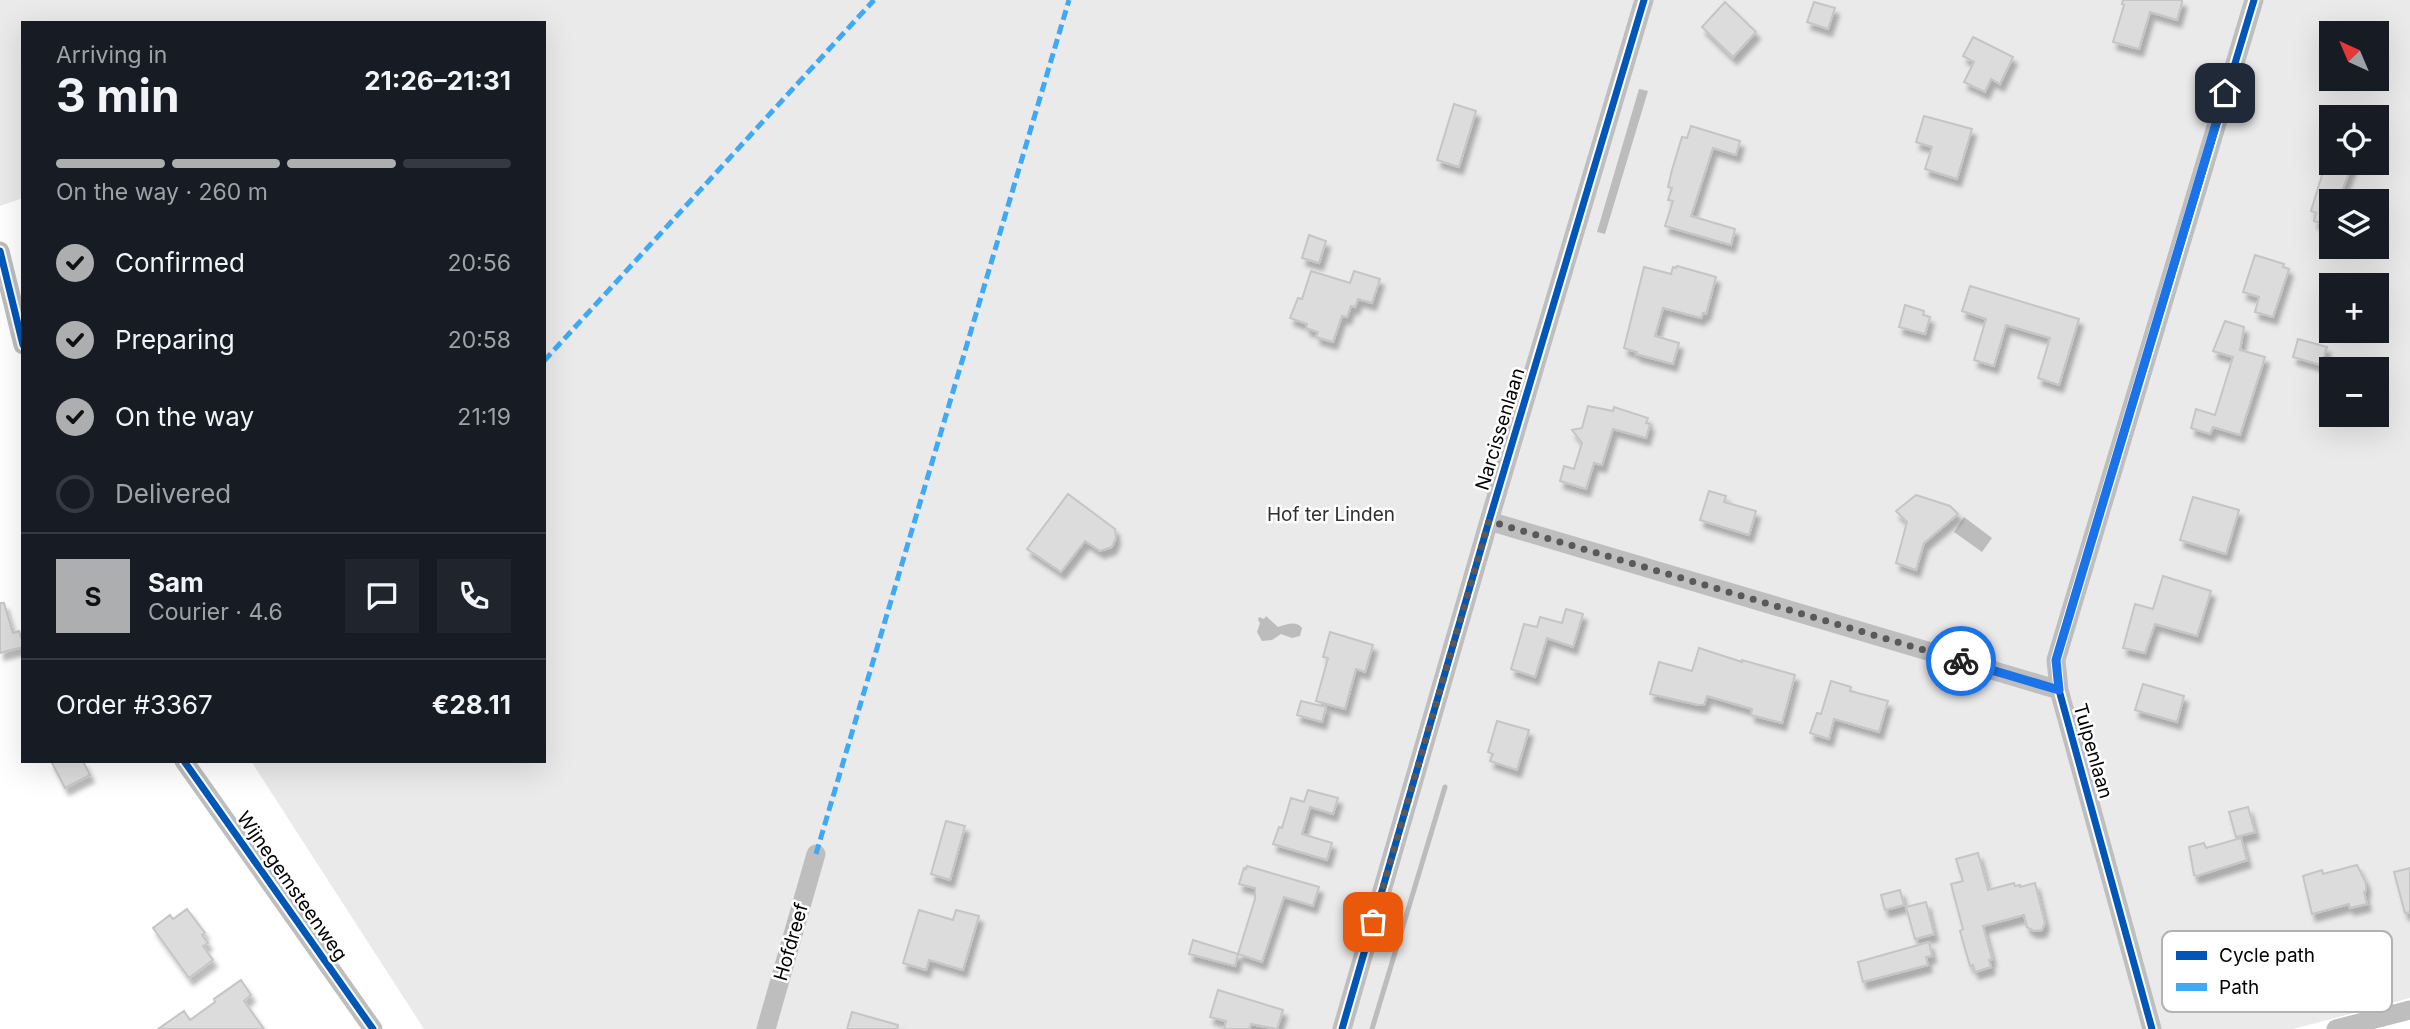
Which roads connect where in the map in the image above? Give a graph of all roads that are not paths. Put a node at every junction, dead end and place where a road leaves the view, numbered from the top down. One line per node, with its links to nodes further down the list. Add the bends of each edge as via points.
1 (1644, 0): 5 (street, Narcissenlaan)
2 (2254, 0): 6 (street, Tulpenlaan, via 2056,660)
3 (0, 251): 4 (street)
4 (21, 337)
5 (1489, 521): 6 (street); 12 (street, Narcissenlaan)
6 (2059, 690): 13 (street, Tulpenlaan)
7 (185, 763): 10 (street, Wijnegemsteenweg)
8 (816, 854): 11 (street, Hofdreef)
9 (2410, 1010): 14 (street)
10 (373, 1029)
11 (766, 1029)
12 (1342, 1029)
13 (2152, 1029)
14 (2336, 1029)

